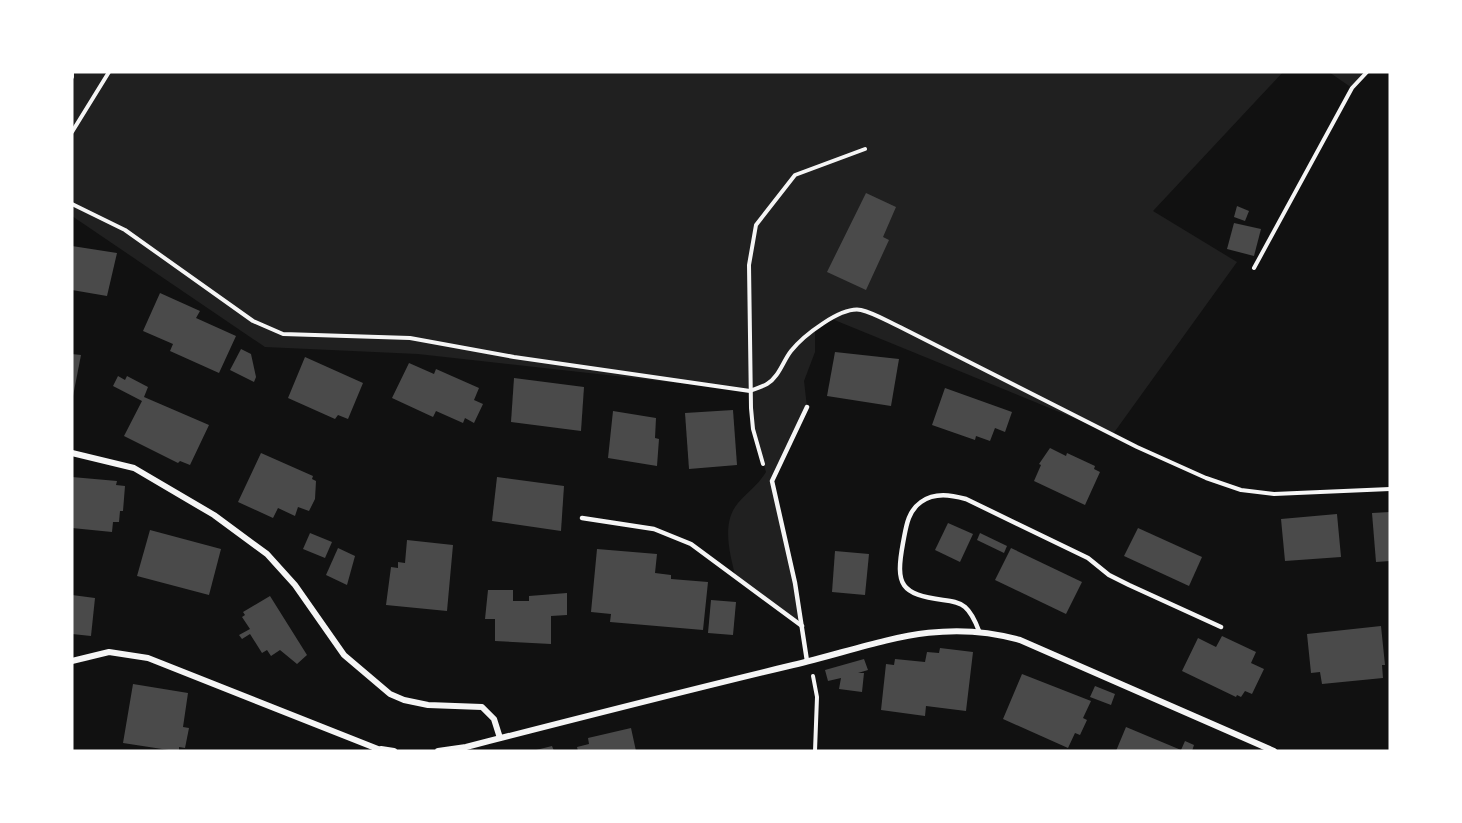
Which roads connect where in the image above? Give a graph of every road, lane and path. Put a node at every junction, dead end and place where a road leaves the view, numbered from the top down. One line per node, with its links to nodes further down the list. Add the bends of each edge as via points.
1 (72, 72): 4 (path)
2 (109, 72): 5 (path)
3 (1367, 72): 8 (path, via 1352,88)
4 (72, 77)
5 (72, 132)
6 (865, 149): 9 (path, via 795,175 756,225 749,265)
7 (72, 204): 9 (path, via 125,230 253,321 283,334 410,338)
8 (1254, 268)
9 (750, 392): 12 (path, via 775,377 807,334 836,316 862,310 1137,447 1241,490 1274,494); 13 (path, via 753,429)
10 (807, 407): 13 (lane, via 772,481)
11 (72, 453): 21 (street, via 134,468 214,515 283,569 332,641 372,681 404,700 446,708 482,707 494,718)
12 (1390, 489)
13 (772, 490): 15 (lane)
14 (582, 518): 15 (lane, via 672,535 708,555)
15 (802, 626): 19 (lane)
16 (1221, 627): 17 (lane, via 1109,575 1088,558 966,499 951,495 932,497 921,502 907,520 899,563 903,585 919,597 957,602 966,608)
17 (979, 631): 19 (street, via 937,630); 26 (street, via 1020,640)
18 (72, 661): 22 (street, via 109,652 148,658)
19 (807, 661): 21 (street)
20 (816, 686): 25 (path)
21 (500, 738): 24 (street)
22 (382, 750): 23 (street)
23 (394, 751)
24 (438, 751)
25 (815, 751)
26 (1274, 751)

